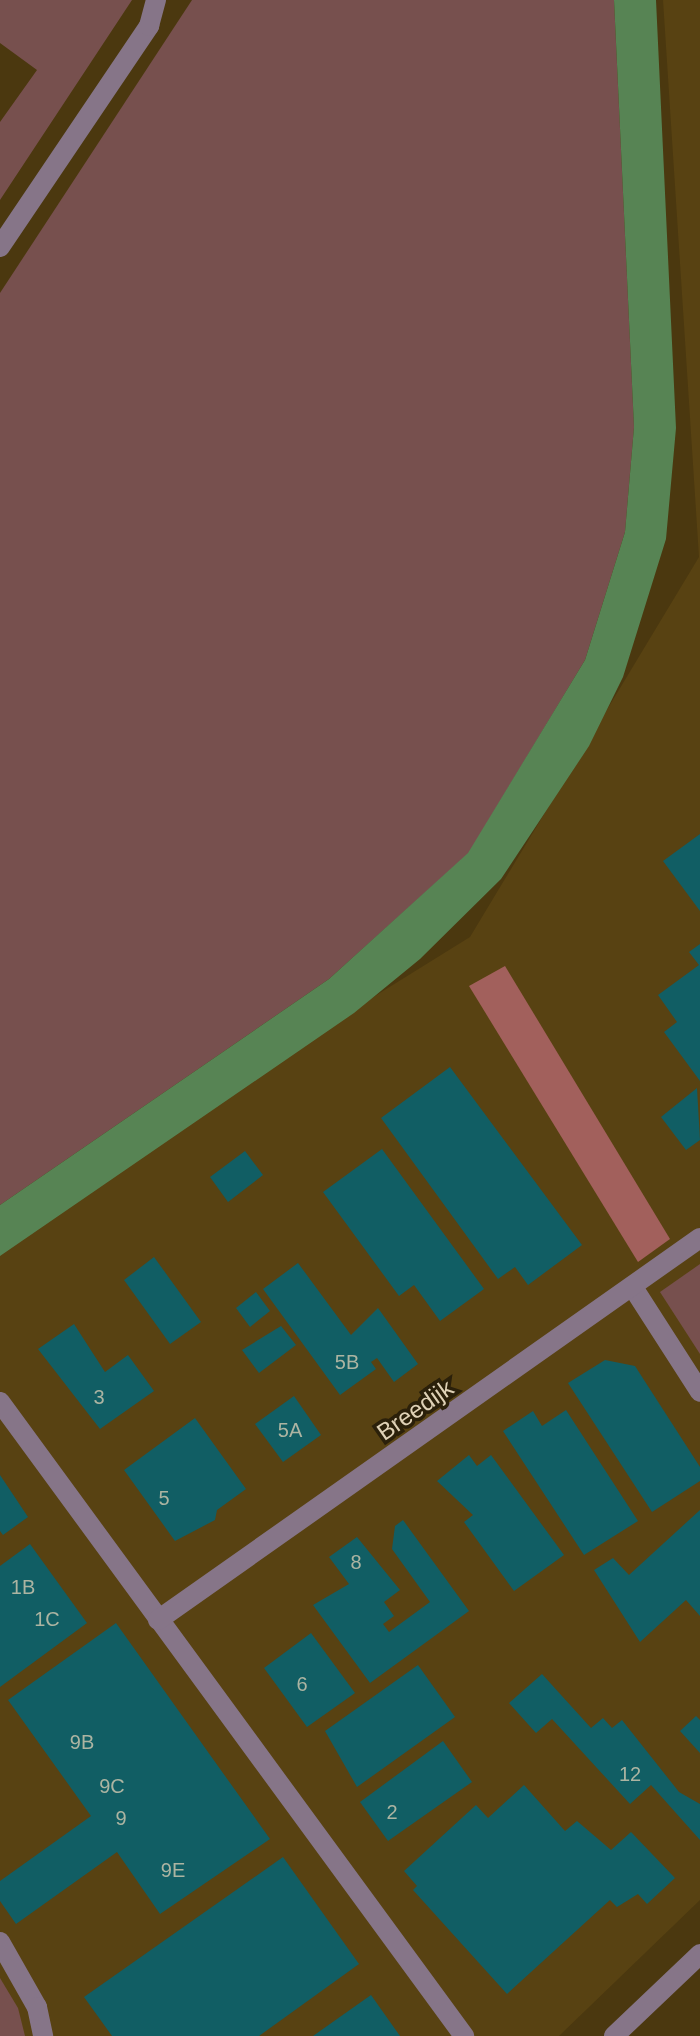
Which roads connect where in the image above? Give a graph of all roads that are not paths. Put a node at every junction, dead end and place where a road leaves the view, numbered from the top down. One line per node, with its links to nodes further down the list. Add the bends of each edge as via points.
1 (156, 0): 2 (street, via 149,26)
2 (0, 247)
3 (700, 1238): 4 (street, Breedijk)
4 (634, 1289): 5 (street); 7 (street, Breedijk)
5 (700, 1392)
6 (0, 1402): 7 (street)
7 (158, 1620): 11 (street)
8 (0, 1942): 10 (street, via 37,2007)
9 (700, 1954): 12 (street)
10 (43, 2036)
11 (464, 2036)
12 (614, 2036)

